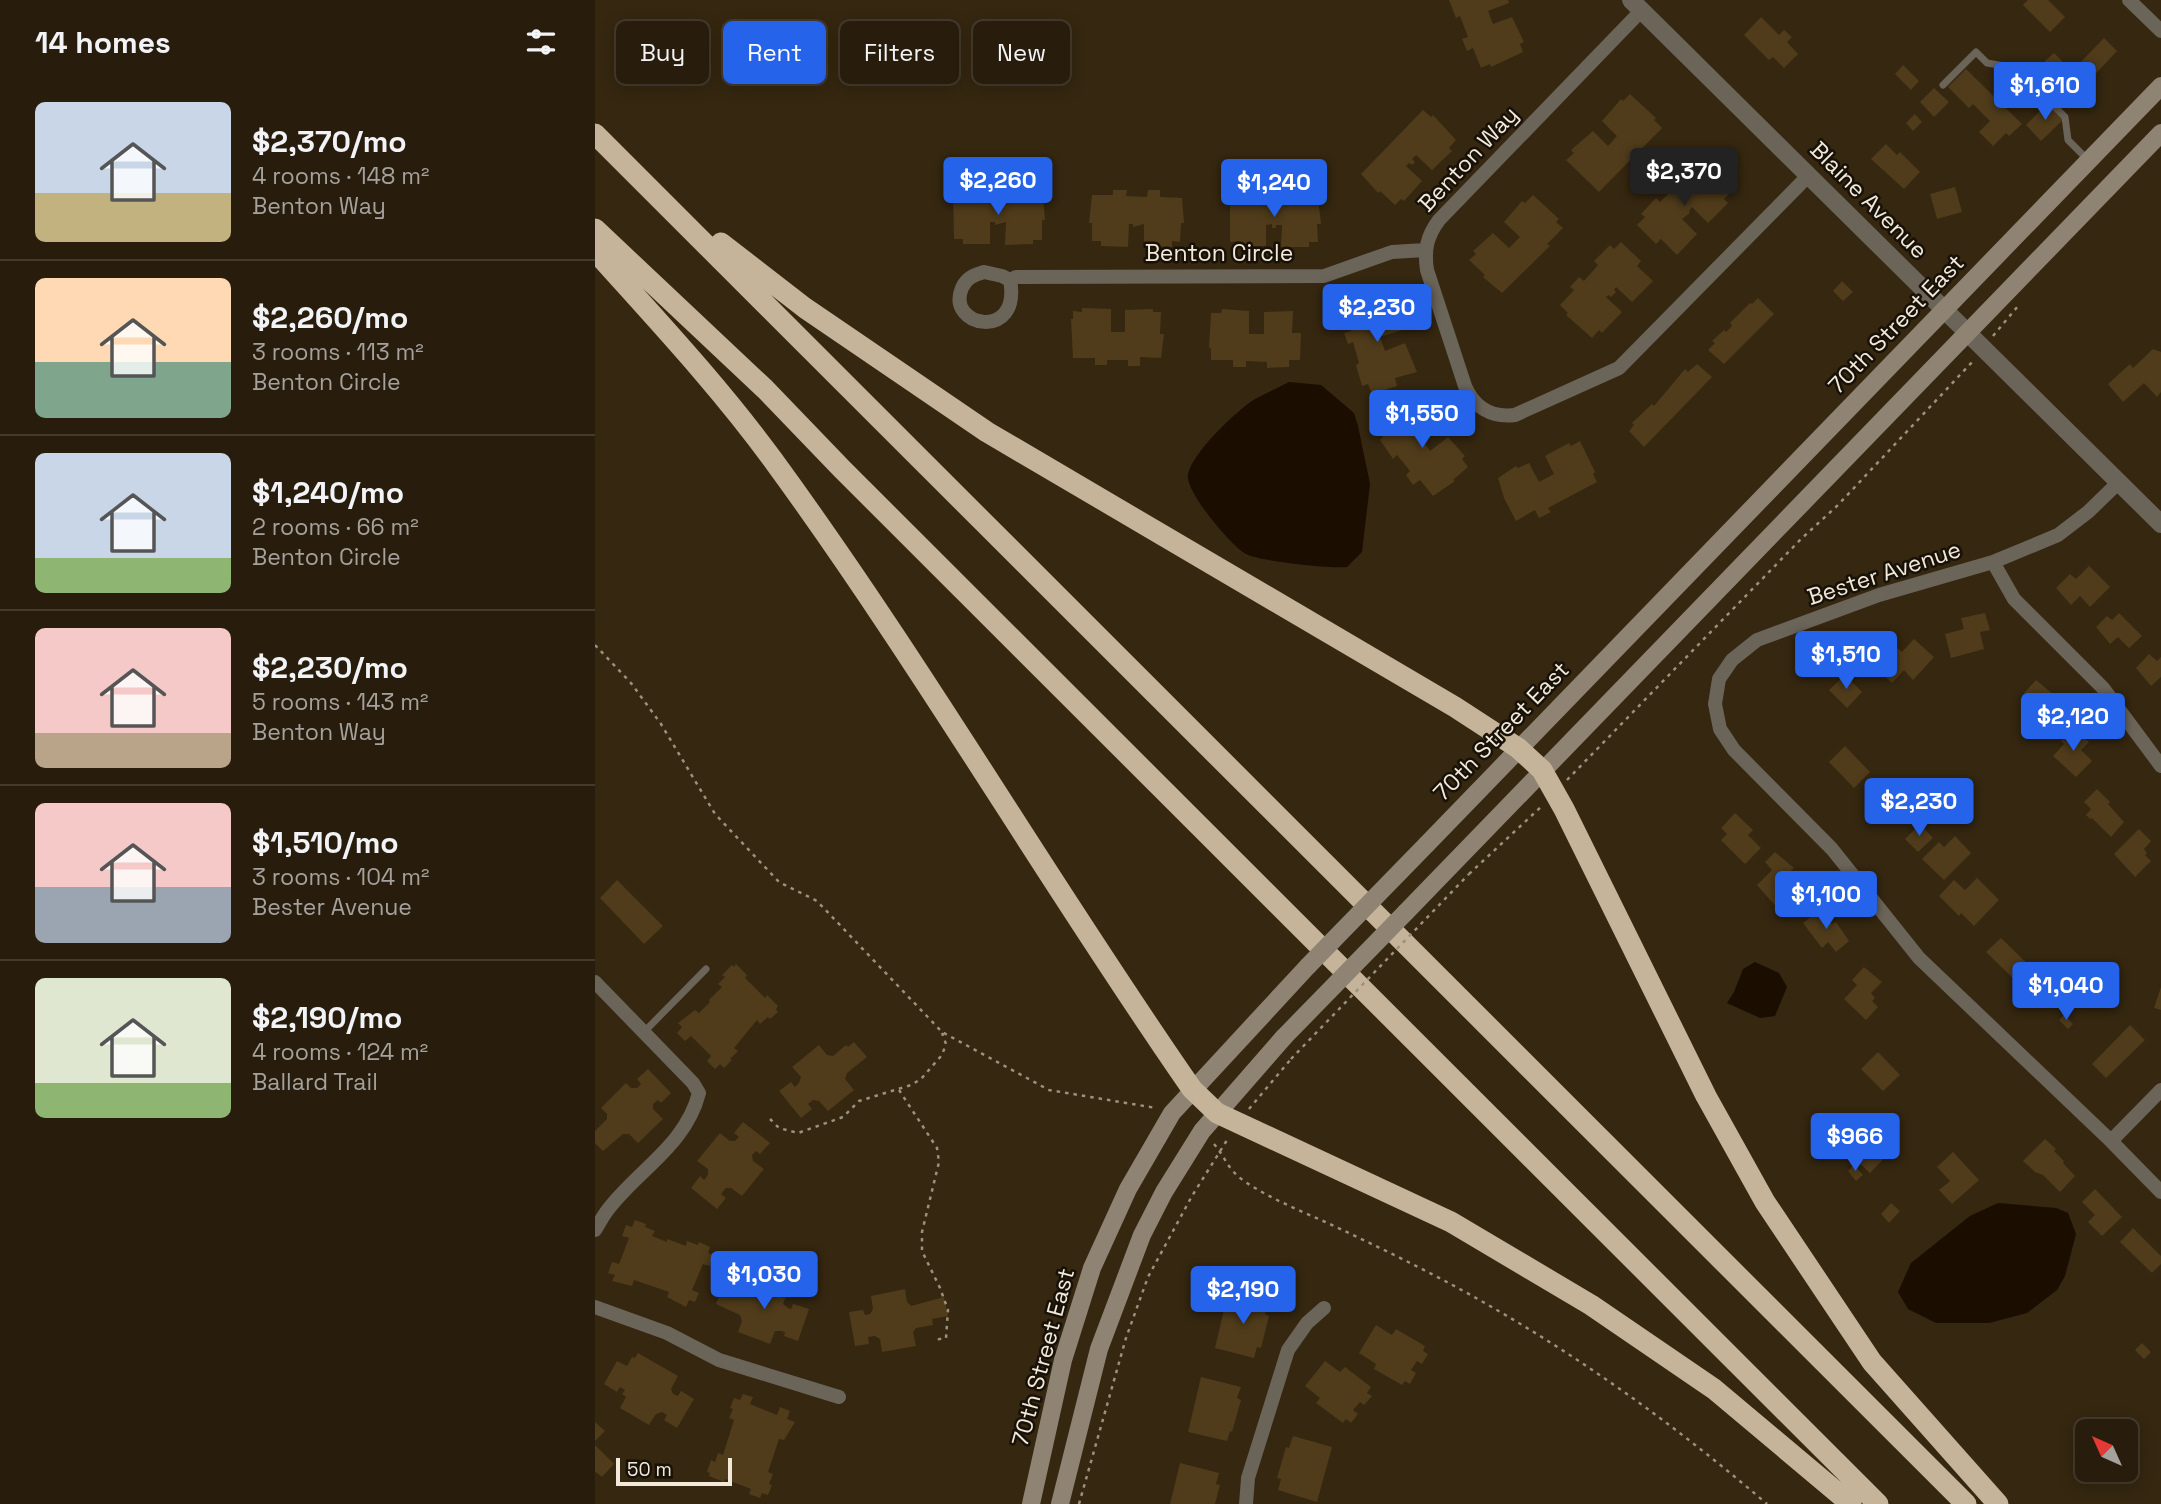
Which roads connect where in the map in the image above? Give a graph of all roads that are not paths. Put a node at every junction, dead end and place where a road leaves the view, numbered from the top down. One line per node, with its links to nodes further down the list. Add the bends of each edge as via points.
1 (2129, 0): 3 (street)
2 (1636, 5): 9 (street, Blaine Avenue); 12 (street, Benton Way, via 1439,220)
3 (2161, 31)
4 (1943, 85): 8 (lane, via 1976,52 1987,63 2015,68 2065,117 2068,140)
5 (2161, 86): 8 (main road, 70th Street East)
6 (2161, 133): 16 (main road)
7 (595, 134): 10 (highway)
8 (2089, 161): 15 (main road, 70th Street East)
9 (1809, 175): 12 (street, Benton Way, via 1619,368 1514,415 1487,412 1468,394 1427,270); 15 (street, Blaine Avenue)
10 (654, 192): 20 (highway, via 805,308 987,432); 40 (highway)
11 (595, 229): 39 (highway, via 765,389)
12 (1425, 250): 14 (street, Benton Circle, via 1392,252 1324,276)
13 (595, 251): 26 (highway, via 732,405 772,459 937,698)
14 (1010, 280)
15 (1945, 309): 16 (street, Blaine Avenue); 20 (main road, 70th Street East)
16 (1969, 332): 17 (street, Blaine Avenue); 22 (main road)
17 (2119, 482): 18 (street, Blaine Avenue); 19 (street, Bester Avenue, via 2058,534)
18 (2161, 524)
19 (1993, 562): 21 (street, via 2014,599 2103,688); 29 (street, Bester Avenue, via 1879,595 1757,640 1732,660 1719,679 1715,704 1720,729 1734,750 1832,849 1919,958)
20 (1518, 748): 22 (highway); 26 (main road, 70th Street East, bridge)
21 (2161, 766)
22 (1542, 770): 28 (main road, bridge); 41 (highway, via 1706,1096 1765,1202 1873,1362)
23 (706, 969): 25 (lane)
24 (595, 982): 25 (street)
25 (644, 1032): 31 (street, via 699,1093 691,1118 678,1137 610,1207)
26 (1192, 1089): 28 (highway); 35 (main road, 70th Street East, via 1172,1113 1128,1189 1092,1268 1063,1360)
27 (2161, 1090): 29 (street)
28 (1217, 1113): 36 (main road, via 1164,1192 1126,1272 1099,1349); 38 (highway, via 1451,1222 1591,1306 1714,1389)
29 (2111, 1141): 30 (street, Bester Avenue)
30 (2161, 1192)
31 (595, 1230)
32 (595, 1307): 34 (street, via 667,1333 719,1360)
33 (1324, 1308): 37 (street, via 1288,1350 1248,1478)
34 (839, 1397)
35 (1031, 1504)
36 (1060, 1504)
37 (1245, 1504)
38 (1851, 1504)
39 (1878, 1504)
40 (1966, 1504)
41 (1998, 1504)

